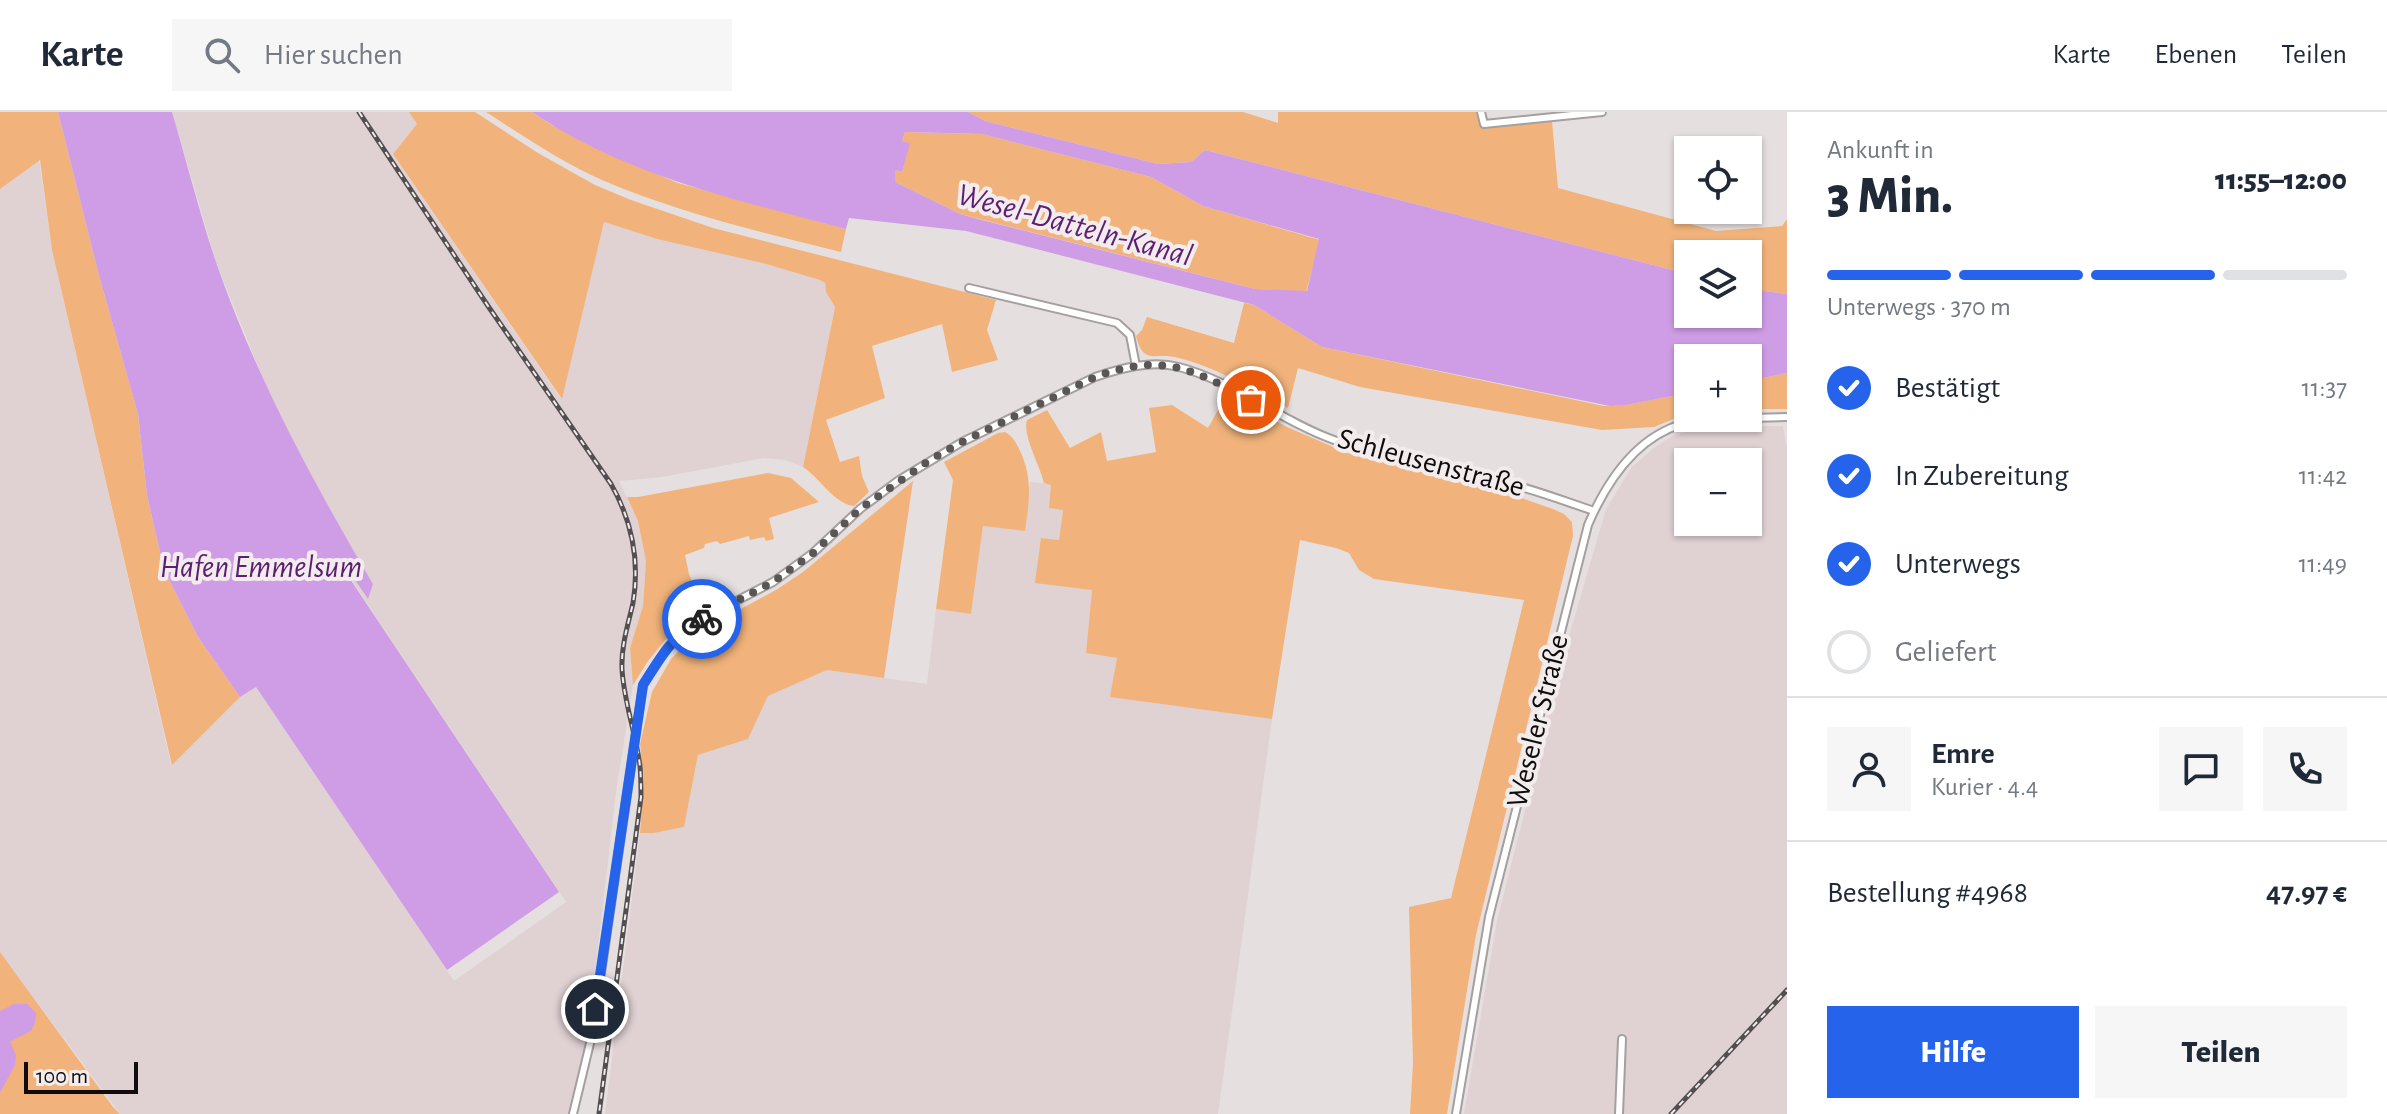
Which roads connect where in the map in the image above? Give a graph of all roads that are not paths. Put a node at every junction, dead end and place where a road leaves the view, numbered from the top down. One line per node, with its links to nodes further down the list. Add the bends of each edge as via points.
1 (1481, 112): 2 (street, via 1484,124)
2 (1596, 112): 3 (street)
3 (1602, 112)
4 (969, 288): 5 (street, via 1117,323 1130,335)
5 (1136, 366): 9 (street, Schleusenstraße, via 1195,372 1329,438 1544,493); 11 (street, Schleusenstraße, via 1095,377 940,454 860,509 773,582 696,622 667,648 643,685 592,1035)
6 (1787, 417): 7 (street)
7 (1762, 418)
8 (1674, 427): 9 (street, Weseler Straße, via 1624,463)
9 (1594, 511): 12 (street, Weseler Straße, via 1489,917)
10 (1622, 1039): 13 (street)
11 (573, 1114)
12 (1456, 1114)
13 (1619, 1114)

